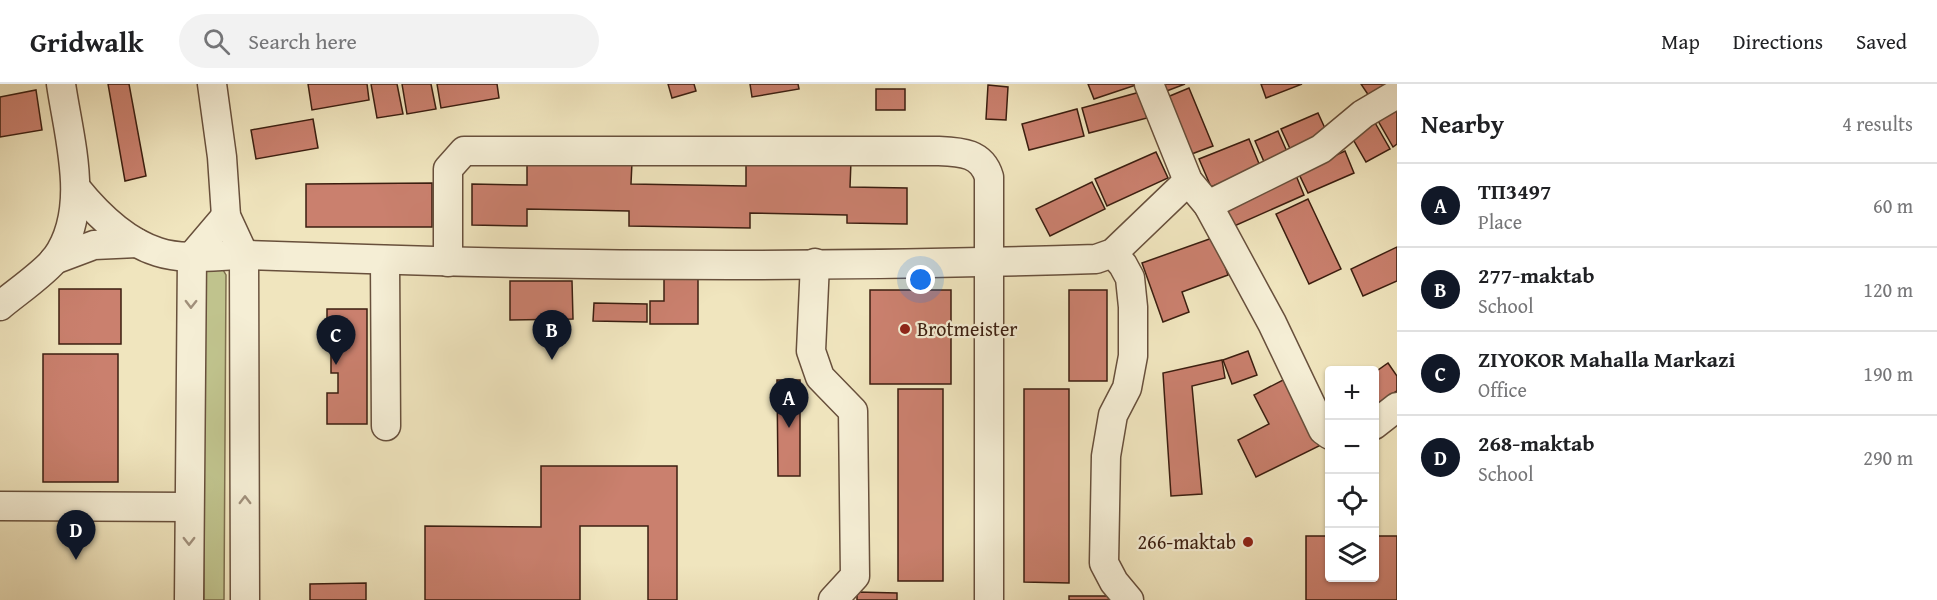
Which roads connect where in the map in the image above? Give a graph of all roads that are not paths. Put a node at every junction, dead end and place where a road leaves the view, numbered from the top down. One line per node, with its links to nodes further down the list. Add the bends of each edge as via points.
1 (61, 84): 6 (street)
2 (212, 84): 8 (street)
3 (1149, 84): 5 (street)
4 (1397, 94): 7 (street, via 1363,114 1321,149)
5 (1188, 181): 7 (street); 10 (street)
6 (76, 188): 9 (street, via 89,205); 13 (street, via 69,232)
7 (1208, 205): 22 (street)
8 (226, 216): 11 (street); 12 (street)
9 (137, 243): 12 (street, via 174,256); 13 (street, via 94,244)
10 (1113, 254): 16 (street, via 1096,259); 29 (street, via 1130,278 1133,356 1127,388 1113,415 1106,456 1104,563)
11 (244, 255): 12 (street); 14 (street); 26 (street, one-way to 11)
12 (192, 256): 24 (street, one-way to 24)
13 (54, 260): 18 (street)
14 (385, 260): 15 (street); 21 (street)
15 (448, 262): 16 (street, via 448,170 464,151 939,151 969,154 987,169); 17 (street)
16 (990, 262): 17 (street); 28 (street)
17 (815, 263): 27 (street, via 811,351 820,377 853,411 855,576)
18 (0, 306)
19 (1397, 407): 20 (street)
20 (1379, 421)
21 (386, 426)
22 (1325, 432)
23 (0, 506): 24 (street)
24 (189, 507): 25 (street, one-way to 25)
25 (189, 600)
26 (245, 600)
27 (833, 600)
28 (989, 600)
29 (1129, 600)

